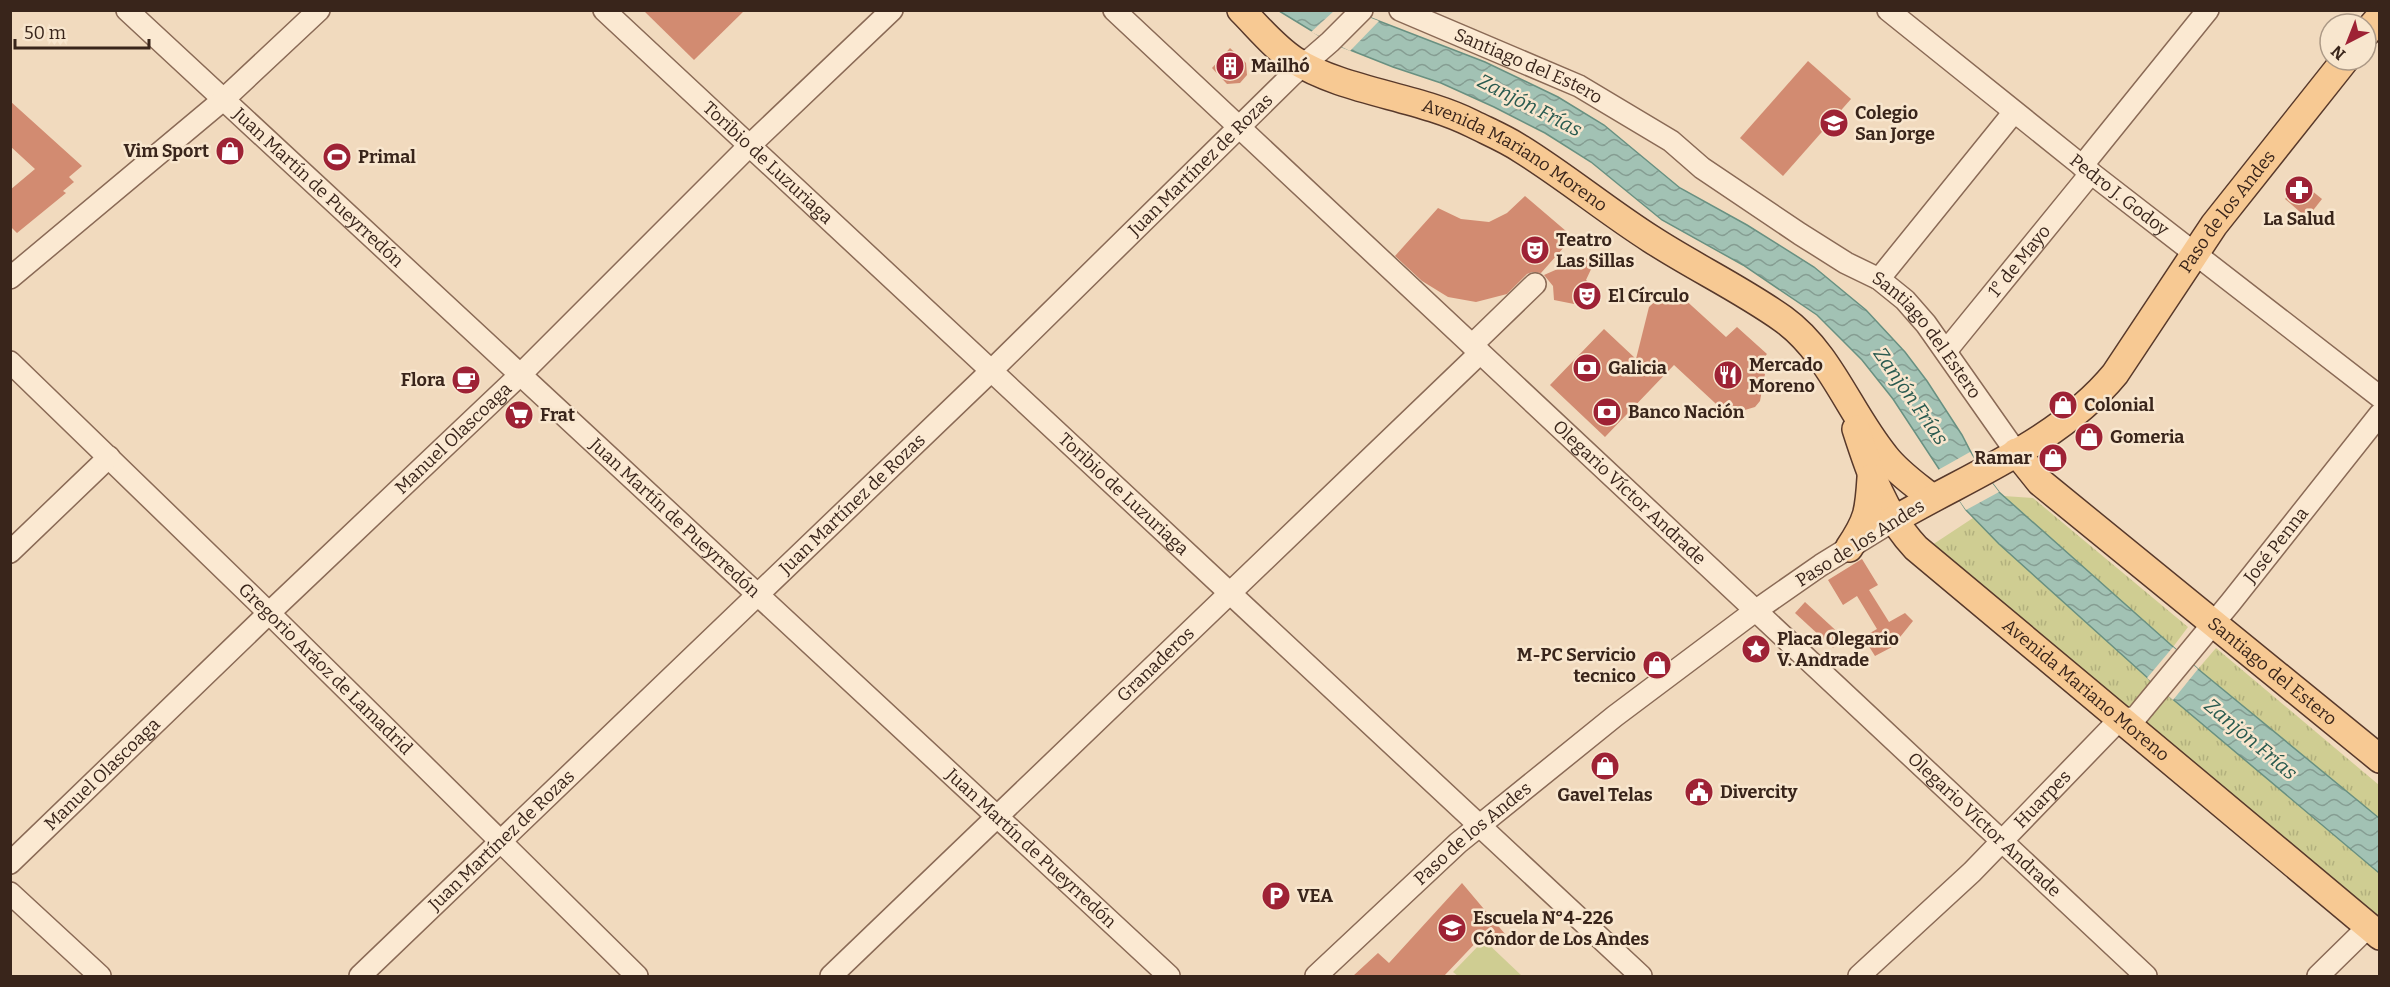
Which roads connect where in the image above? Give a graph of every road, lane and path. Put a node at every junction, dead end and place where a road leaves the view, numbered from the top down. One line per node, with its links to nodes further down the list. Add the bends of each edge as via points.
1 (127, 10): 13 (street, Juan Martín de Pueyrredón)
2 (319, 10): 13 (street)
3 (604, 10): 16 (street, Toribio de Luzuriaga)
4 (892, 10): 16 (street, Manuel Olascoaga)
5 (1114, 10): 15 (street, Olegario Víctor Andrade)
6 (1241, 10): 11 (main road, Avenida Mariano Moreno, via 1288,55)
7 (1400, 10): 20 (street, Santiago del Estero, via 1579,86 1671,141 1702,168 1800,234)
8 (1888, 10): 14 (street, Pedro J. Godoy)
9 (2208, 10): 17 (street, 1° de Mayo)
10 (1349, 23): 11 (street, Juan Martínez de Rozas)
11 (1303, 64): 15 (street, Juan Martínez de Rozas); 28 (main road, Avenida Mariano Moreno, via 1326,76 1431,107 1520,148 1652,240 1799,331)
12 (2335, 72): 18 (main road, Paso de los Andes)
13 (224, 99): 19 (street); 26 (street, Juan Martín de Pueyrredón)
14 (2014, 112): 17 (street, Pedro J. Godoy); 20 (street)
15 (1240, 128): 22 (street, Olegario Víctor Andrade); 25 (street, Juan Martínez de Rozas)
16 (749, 146): 25 (street, Toribio de Luzuriaga); 26 (street, Manuel Olascoaga)
17 (2086, 169): 18 (street, Pedro J. Godoy); 23 (street, 1° de Mayo)
18 (2194, 253): 27 (street, Pedro J. Godoy); 30 (main road, Paso de los Andes, via 2099,394)
19 (10, 278)
20 (1879, 279): 23 (street, Santiago del Estero, via 1911,306)
21 (1535, 284): 22 (street, Granaderos)
22 (1476, 349): 37 (street, Granaderos); 39 (street, Olegario Víctor Andrade)
23 (1946, 351): 30 (street, Santiago del Estero)
24 (10, 362): 31 (street, Gregorio Aráoz de Lamadrid)
25 (991, 371): 37 (street, Toribio de Luzuriaga); 38 (street, Juan Martínez de Rozas)
26 (521, 374): 38 (street, Juan Martín de Pueyrredón); 40 (street, Manuel Olascoaga)
27 (2379, 397)
28 (1848, 403): 32 (main road, Avenida Mariano Moreno); 33 (main road, Avenida Mariano Moreno, via 1897,471)
29 (2379, 414): 41 (street, José Penna)
30 (2016, 452): 33 (main road, Paso de los Andes); 41 (main road, Santiago del Estero, via 2040,482)
31 (108, 457): 36 (street); 40 (street, Gregorio Aráoz de Lamadrid)
32 (1871, 478): 34 (main road, Avenida Mariano Moreno); 35 (main road, via 1864,526)
33 (1941, 493): 34 (main road, Paso de los Andes)
34 (1894, 520): 35 (street, Paso de los Andes); 43 (main road, Avenida Mariano Moreno, via 1926,558)
35 (1849, 548): 39 (street, Paso de los Andes)
36 (10, 552)
37 (1230, 593): 45 (street, Granaderos); 46 (street, Toribio de Luzuriaga)
38 (759, 594): 45 (street, Juan Martín de Pueyrredón); 47 (street, Juan Martínez de Rozas)
39 (1755, 611): 46 (street, Paso de los Andes); 48 (street, Olegario Víctor Andrade)
40 (269, 613): 47 (street, Gregorio Aráoz de Lamadrid); 49 (street, Manuel Olascoaga)
41 (2213, 623): 42 (street, José Penna); 44 (main road, Santiago del Estero)
42 (2172, 673): 43 (street, Huarpes, via 2136,717)
43 (2119, 720): 48 (street, Huarpes); 51 (main road, Avenida Mariano Moreno)
44 (2379, 759)
45 (996, 816): 55 (street, Granaderos); 56 (street, Juan Martín de Pueyrredón)
46 (1479, 825): 57 (street, Paso de los Andes); 58 (street, Toribio de Luzuriaga)
47 (500, 840): 53 (street, Juan Martínez de Rozas); 54 (street, Gregorio Aráoz de Lamadrid)
48 (2002, 842): 59 (street, Huarpes); 60 (street, Olegario Víctor Andrade)
49 (10, 863)
50 (10, 893): 52 (street)
51 (2374, 932): 61 (street)
52 (100, 976)
53 (360, 976)
54 (637, 976)
55 (831, 976)
56 (1169, 976)
57 (1316, 976)
58 (1641, 976)
59 (1858, 976)
60 (2145, 976)
61 (2318, 976)

